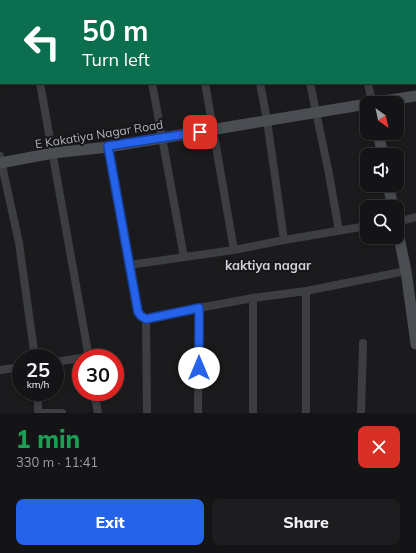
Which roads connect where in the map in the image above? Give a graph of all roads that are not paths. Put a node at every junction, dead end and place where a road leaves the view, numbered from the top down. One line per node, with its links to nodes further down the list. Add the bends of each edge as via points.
1 (40, 84): 16 (street)
2 (152, 84): 14 (street)
3 (205, 84): 13 (street)
4 (260, 84): 12 (street)
5 (310, 84): 11 (street)
6 (368, 84): 7 (street)
7 (371, 96)
8 (416, 96): 9 (street)
9 (404, 98)
10 (360, 105): 11 (street, E Kakatiya Nagar Road)
11 (316, 112): 12 (street, E Kakatiya Nagar Road); 21 (street)
12 (267, 120): 13 (street, E Kakatiya Nagar Road); 22 (street)
13 (213, 130): 14 (street, E Kakatiya Nagar Road); 24 (street)
14 (162, 137): 15 (street, E Kakatiya Nagar Road); 25 (street)
15 (108, 146): 16 (street, E Kakatiya Nagar Road); 26 (street)
16 (53, 153): 17 (street, E Kakatiya Nagar Road); 35 (street)
17 (0, 161): 34 (street, via 19,243)
18 (416, 218): 19 (street)
19 (404, 221)
20 (360, 227): 21 (street)
21 (339, 231): 22 (street)
22 (284, 240): 24 (street)
23 (400, 244): 27 (street)
24 (234, 250): 25 (street)
25 (184, 257): 26 (street)
26 (129, 266): 31 (street, via 138,312)
27 (406, 271): 28 (street); 33 (street)
28 (306, 291): 29 (street); 46 (street)
29 (253, 298): 30 (street); 45 (street)
30 (199, 308): 31 (street); 44 (street)
31 (146, 319): 43 (street)
32 (363, 343): 47 (street)
33 (416, 344)
34 (34, 349)
35 (84, 349)
36 (12, 368): 37 (street)
37 (0, 370)
38 (38, 401): 40 (street)
39 (96, 401): 42 (street)
40 (38, 413): 41 (street)
41 (62, 413)
42 (98, 413)
43 (148, 413)
44 (198, 413)
45 (253, 413)
46 (306, 413)
47 (361, 413)

